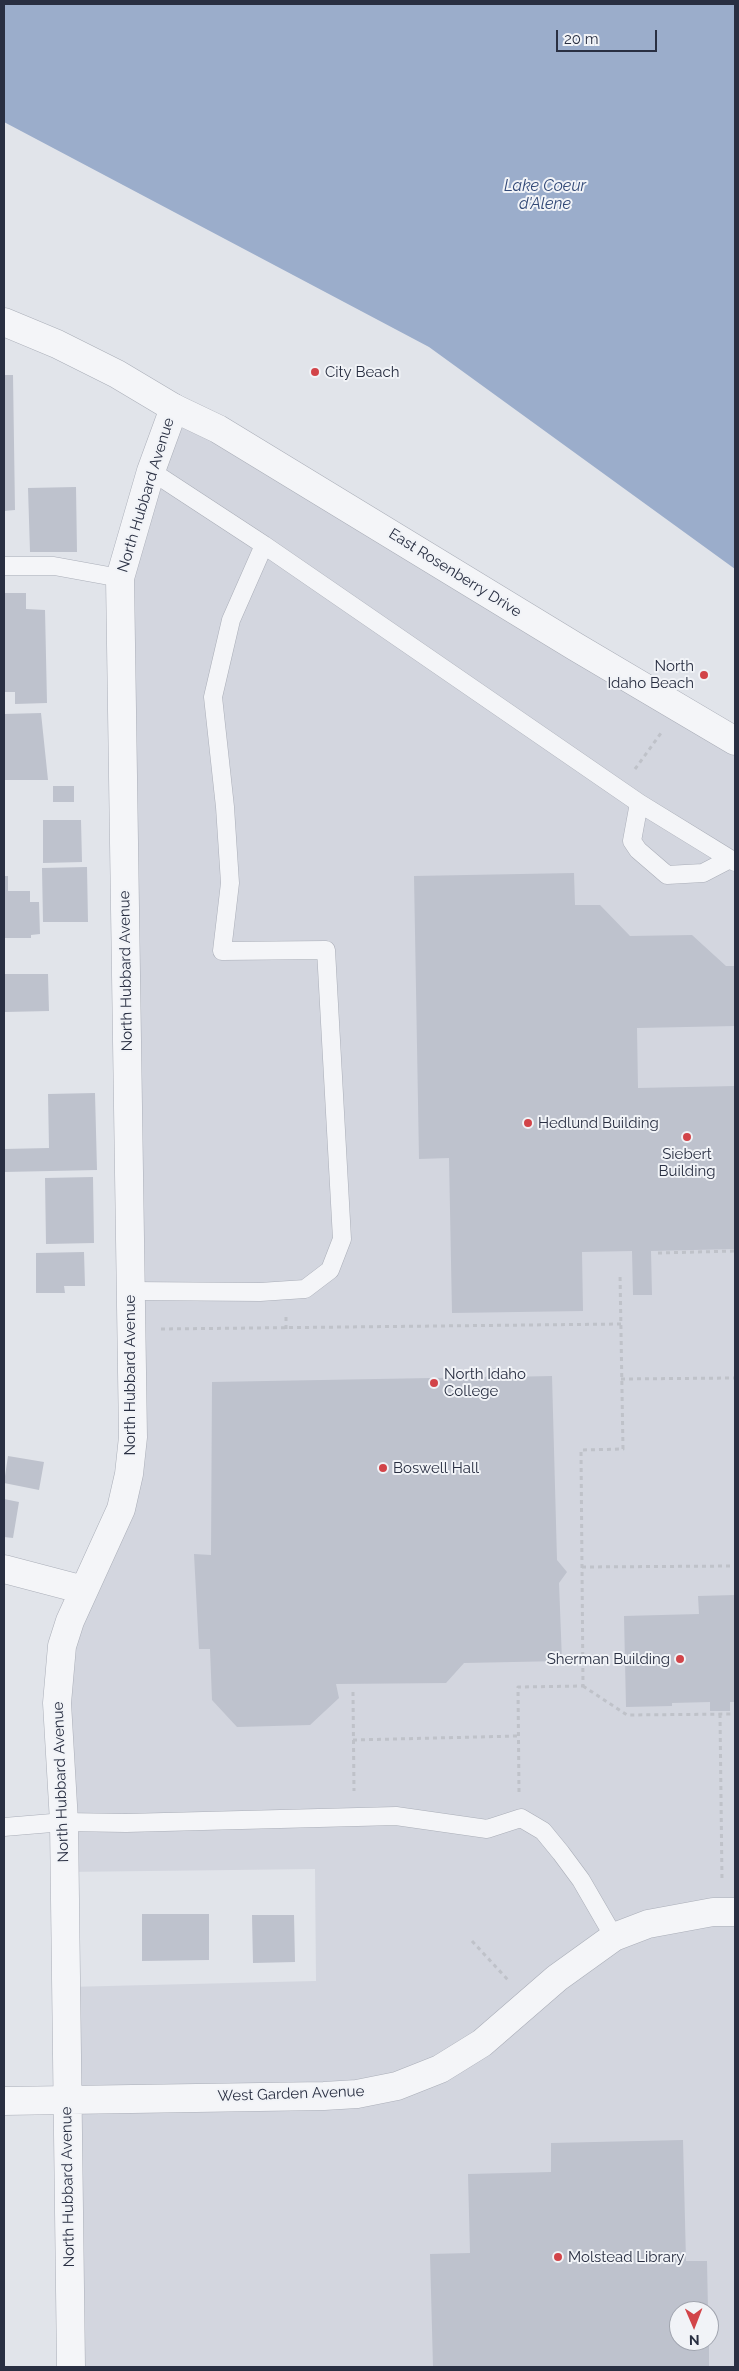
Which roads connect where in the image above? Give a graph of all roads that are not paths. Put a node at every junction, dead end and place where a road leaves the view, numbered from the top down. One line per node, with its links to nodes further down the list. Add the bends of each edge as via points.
1 (4, 322): 2 (street, East Rosenberry Drive, via 117,374)
2 (174, 408): 3 (street, North Hubbard Avenue); 7 (street, East Rosenberry Drive, via 218,429)
3 (151, 471): 4 (lane); 6 (street, North Hubbard Avenue)
4 (264, 546): 8 (lane); 10 (lane, via 231,620 213,697 230,883 222,952 326,950 342,1239 330,1270 305,1289)
5 (4, 566): 6 (lane, via 54,566)
6 (120, 578): 10 (street, North Hubbard Avenue)
7 (735, 741)
8 (639, 803): 9 (lane); 9 (lane, via 632,841 667,875 703,873)
9 (732, 860)
10 (130, 1291): 12 (street, North Hubbard Avenue, via 132,1437 129,1474 121,1510)
11 (4, 1569): 12 (street)
12 (84, 1590): 13 (street, North Hubbard Avenue, via 62,1646 57,1703)
13 (64, 1822): 14 (lane); 16 (lane, via 396,1816 486,1829 521,1818 543,1831 561,1853 581,1880); 17 (street, North Hubbard Avenue)
14 (4, 1827)
15 (729, 1912): 16 (street, West Garden Avenue, via 648,1924)
16 (614, 1937): 17 (street, West Garden Avenue, via 557,1978 482,2043 440,2069 397,2086 324,2096)
17 (66, 2100): 18 (street, West Garden Avenue); 19 (street, North Hubbard Avenue)
18 (4, 2101)
19 (71, 2367)

